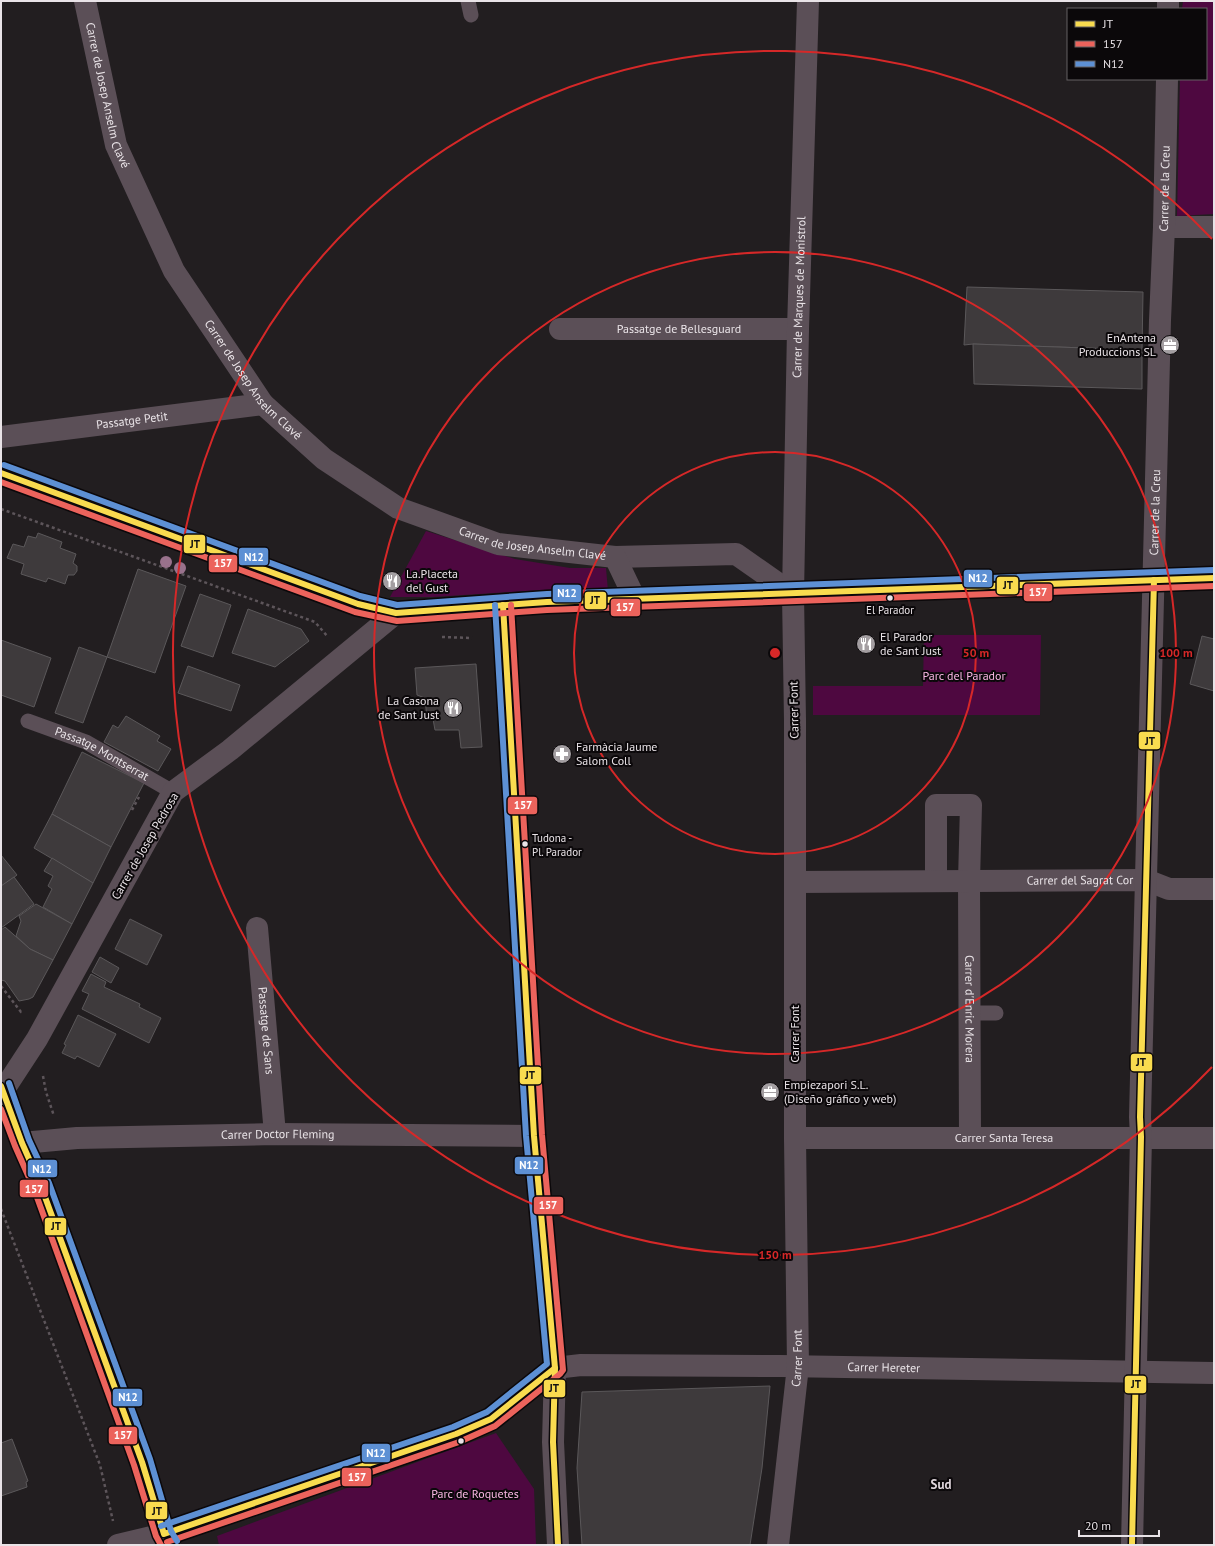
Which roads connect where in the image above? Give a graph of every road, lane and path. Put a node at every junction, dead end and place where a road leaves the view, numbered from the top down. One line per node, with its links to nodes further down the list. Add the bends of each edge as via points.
1 (85, 1): 8 (street, Carrer de Josep Anselm Clavé, via 116,145 174,271)
2 (808, 1): 7 (street, Carrer de Marques de Monistrol)
3 (1167, 80): 4 (street, Carrer de la Creu)
4 (1164, 227): 5 (street); 14 (street, Carrer de la Creu)
5 (1214, 227)
6 (560, 329): 7 (street, Passatge de Bellesguard)
7 (798, 329): 15 (street, Carrer de Marques de Monistrol)
8 (263, 404): 9 (street, Passatge Petit); 12 (street, Carrer de Josep Anselm Clavé, via 324,459 398,508 498,544)
9 (1, 437)
10 (1, 473): 18 (street, via 358,604)
11 (1, 509): 21 (path, via 315,622)
12 (615, 557): 15 (street, Carrer de Josep Anselm Clavé, via 736,554); 16 (street, Carrer de Josep Anselm Clavé)
13 (1214, 578): 14 (street)
14 (1154, 580): 15 (street); 25 (street, Carrer de la Creu)
15 (793, 594): 16 (street); 28 (street, Carrer Font)
16 (635, 599): 17 (street)
17 (503, 605): 18 (street); 39 (street)
18 (396, 613): 23 (street, Carrer de Josep Pedrosa, via 230,750)
19 (440, 636): 20 (path)
20 (472, 638)
21 (332, 641)
22 (28, 721): 23 (lane, Passatge Montserrat, via 86,742)
23 (164, 786): 24 (path, via 140,795); 36 (street, Carrer de Josep Pedrosa, via 37,1039)
24 (129, 816)
25 (1146, 880): 27 (street, Carrer del Sagrat Cor); 29 (street, Carrer del Sagrat Cor, via 1169,889); 41 (street, Carrer de la Creu)
26 (936, 881): 27 (street, Carrer del Sagrat Cor); 27 (street, via 936,805 971,805); 28 (street, Carrer del Sagrat Cor)
27 (969, 881): 33 (street, Carrer d'Enric Morera)
28 (795, 882): 42 (street, Carrer Font)
29 (1214, 889)
30 (257, 928): 38 (street, Passatge de Sans)
31 (1, 986): 32 (path, via 21,1012)
32 (27, 1010)
33 (969, 1013): 34 (lane); 40 (street, Carrer d'Enric Morera)
34 (996, 1013)
35 (43, 1074): 37 (path, via 46,1092)
36 (2, 1088): 44 (street)
37 (55, 1116)
38 (276, 1134): 39 (street, Carrer Doctor Fleming); 44 (street, Carrer Doctor Fleming, via 78,1138)
39 (534, 1136): 47 (street)
40 (970, 1137): 41 (street, Carrer Santa Teresa); 42 (street, Carrer Santa Teresa)
41 (1141, 1137): 43 (street, Carrer Santa Teresa); 48 (street, Carrer de la Creu)
42 (795, 1138): 46 (street, Carrer Font)
43 (1214, 1138)
44 (22, 1143): 50 (street, via 41,1186 142,1462)
45 (1, 1209): 51 (path, via 100,1465)
46 (798, 1366): 47 (street, Carrer Hereter, via 581,1365); 48 (street, Carrer Hereter); 53 (street, Carrer Font)
47 (555, 1368): 50 (street, via 491,1419); 52 (street, via 553,1442)
48 (1135, 1373): 49 (street, Carrer Hereter); 54 (street, Carrer de la Creu)
49 (1214, 1373)
50 (167, 1539): 51 (street)
51 (118, 1545)
52 (558, 1545)
53 (778, 1545)
54 (1132, 1545)

